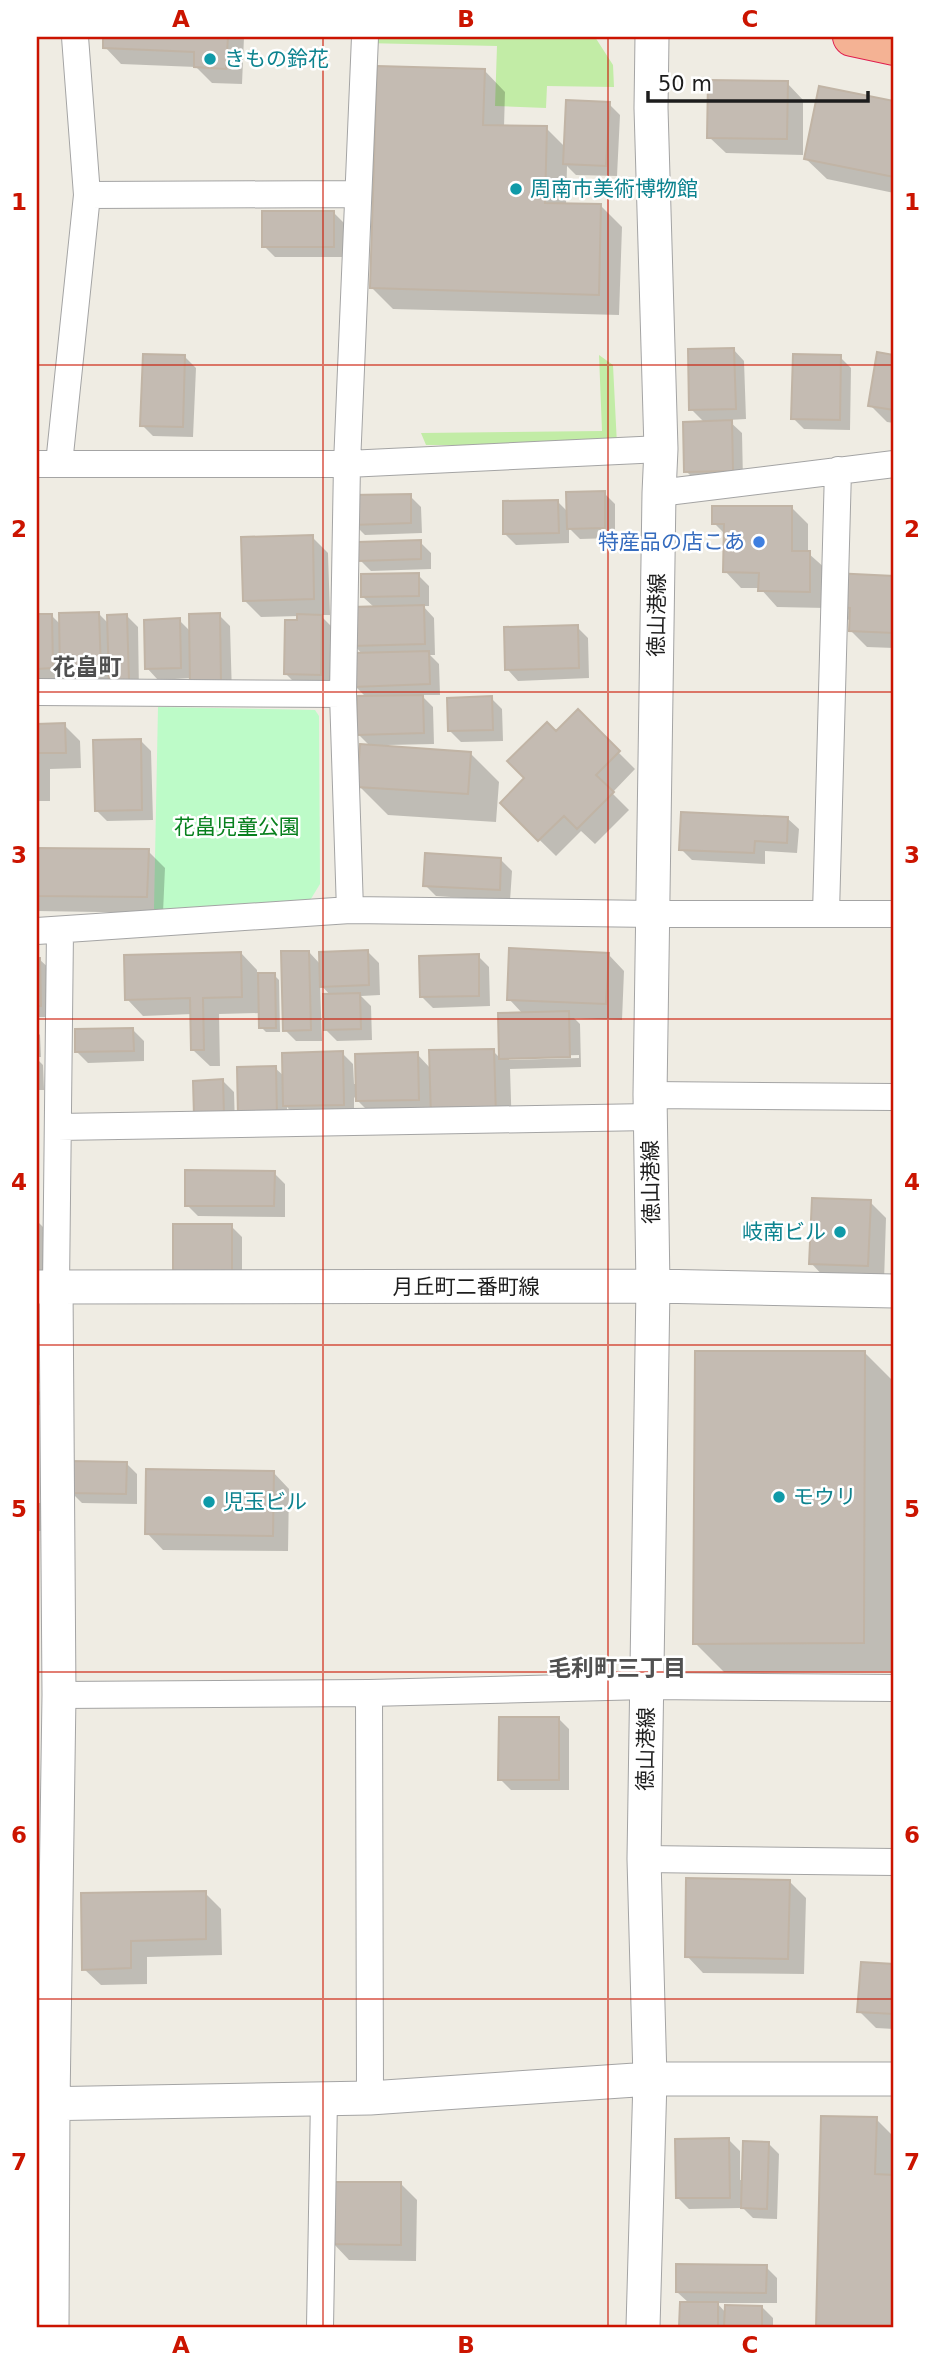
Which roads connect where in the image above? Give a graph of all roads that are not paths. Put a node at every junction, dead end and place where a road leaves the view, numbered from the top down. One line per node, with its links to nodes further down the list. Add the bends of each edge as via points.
1 (75, 37): 7 (street)
2 (365, 37): 6 (street)
3 (652, 37): 8 (street, 徳山港線)
4 (852, 37): 5 (highway)
5 (894, 46)
6 (357, 194): 7 (street); 10 (street)
7 (87, 195): 9 (street)
8 (661, 449): 10 (street); 13 (street, 徳山港線)
9 (48, 464): 10 (street)
10 (346, 464): 15 (street)
11 (894, 464): 12 (street)
12 (838, 470): 13 (street); 17 (street)
13 (659, 493): 18 (street, 徳山港線)
14 (37, 692): 15 (street)
15 (343, 694): 16 (street)
16 (350, 910): 18 (street); 20 (street)
17 (826, 913): 18 (street); 19 (street)
18 (653, 914): 22 (street, 徳山港線)
19 (894, 914)
20 (48, 931): 23 (street)
21 (894, 1097): 22 (street)
22 (650, 1106): 23 (street); 24 (street, 徳山港線)
23 (58, 1127): 25 (street)
24 (653, 1286): 25 (street, 月丘町二番町線); 26 (street, 月丘町二番町線); 27 (street, 徳山港線)
25 (47, 1287): 30 (street)
26 (894, 1291)
27 (647, 1686): 28 (street); 29 (street); 31 (street, 徳山港線)
28 (894, 1688)
29 (369, 1693): 30 (street); 36 (street)
30 (59, 1695): 37 (street)
31 (644, 1859): 32 (street); 34 (street, 徳山港線)
32 (894, 1862)
33 (894, 2078): 34 (street)
34 (650, 2079): 36 (street); 40 (street, 徳山港線)
35 (324, 2098): 36 (street); 37 (street); 39 (street)
36 (370, 2098)
37 (45, 2104): 38 (street)
38 (52, 2327)
39 (320, 2327)
40 (643, 2327)

